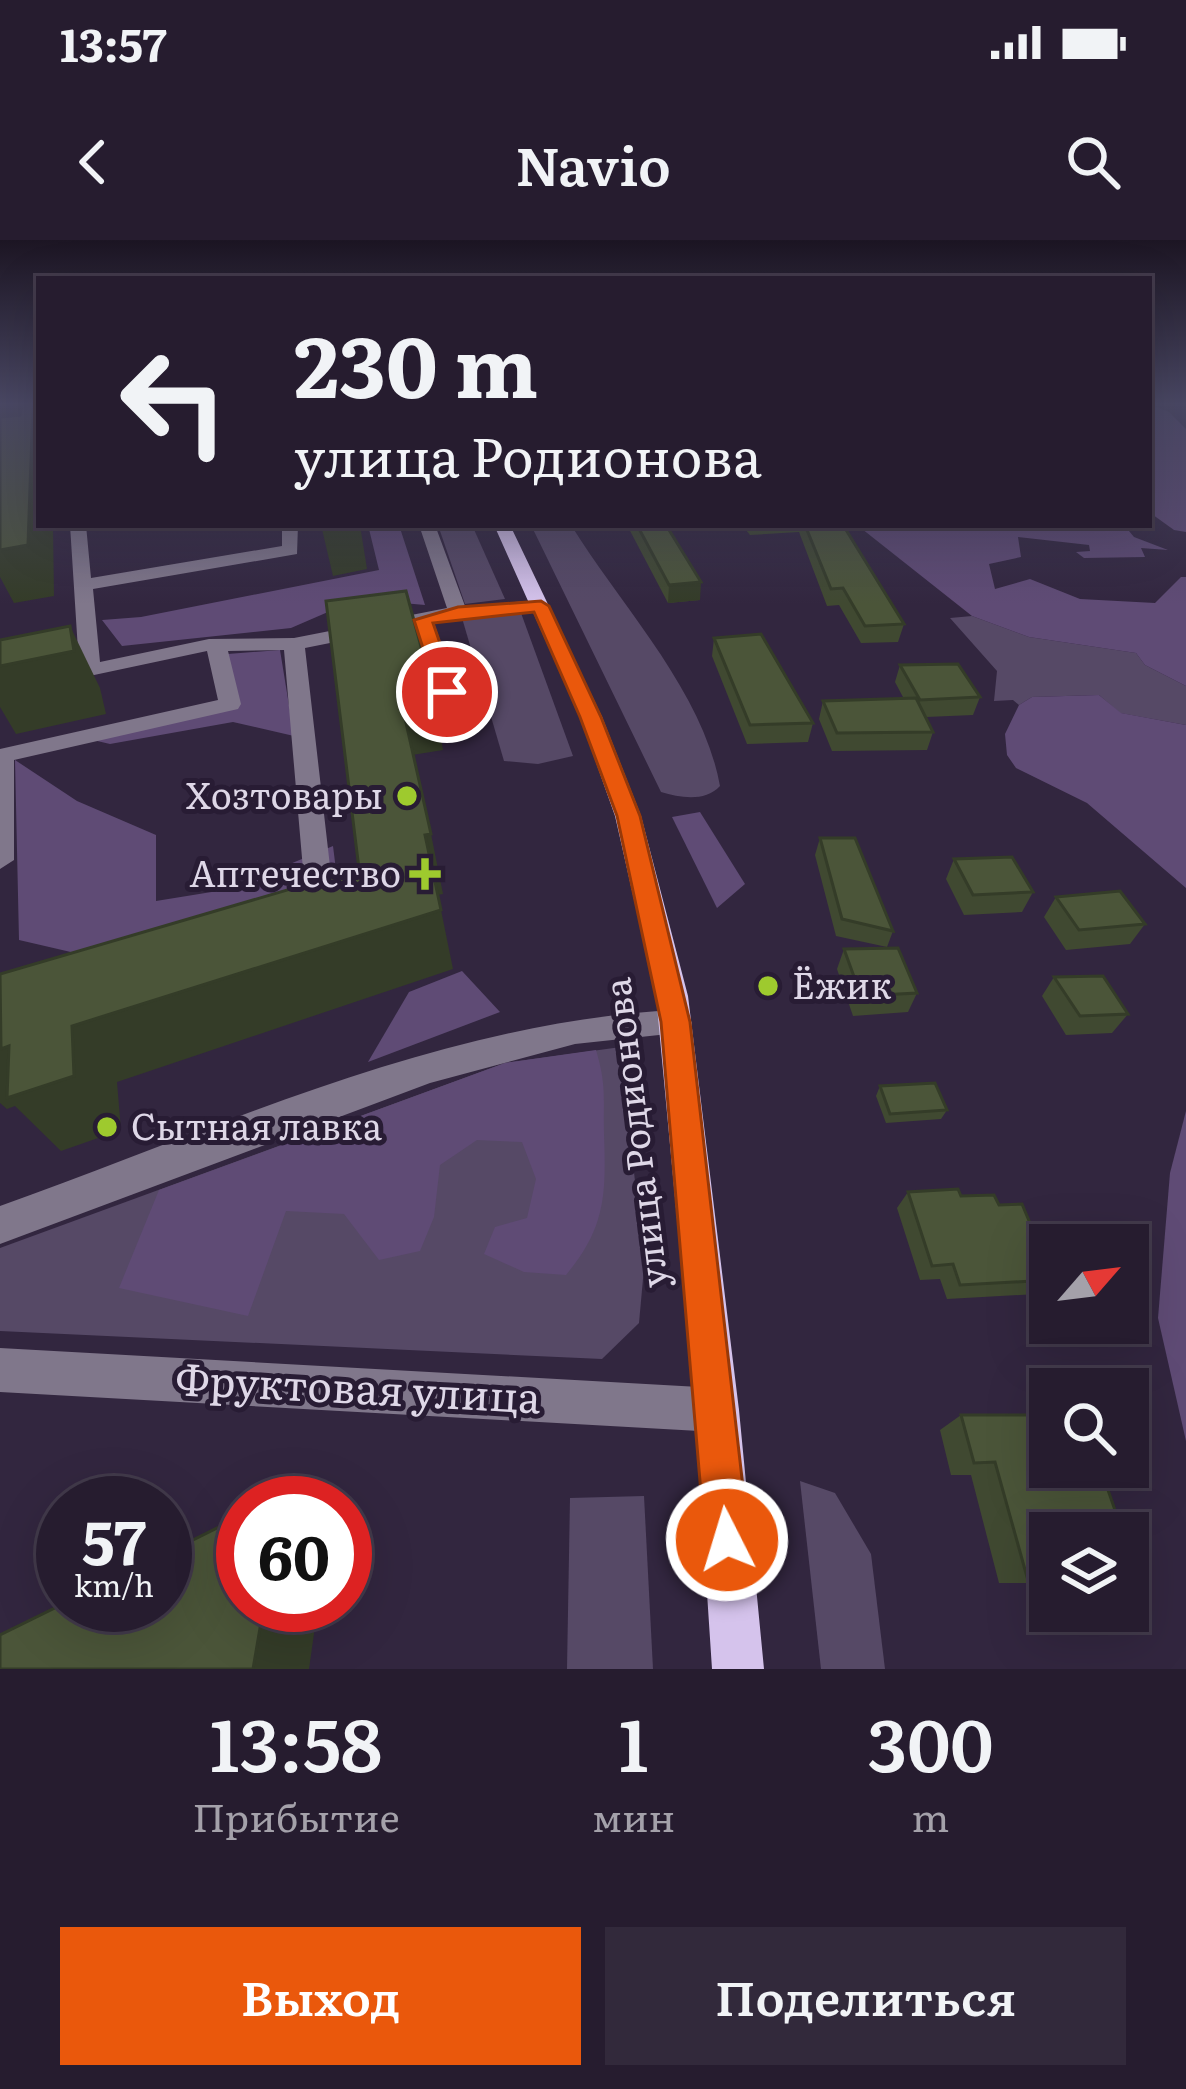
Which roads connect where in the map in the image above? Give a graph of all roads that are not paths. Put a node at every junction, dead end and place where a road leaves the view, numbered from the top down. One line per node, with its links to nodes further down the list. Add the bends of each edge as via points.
1 (78, 528): 5 (street)
2 (290, 528): 5 (street, via 291,550)
3 (428, 528): 7 (street)
4 (503, 528): 6 (main road, улица Родионова)
5 (82, 585): 11 (street)
6 (541, 606): 7 (street); 17 (main road, улица Родионова, via 628,816)
7 (458, 612): 8 (street)
8 (423, 620): 9 (street); 13 (street)
9 (294, 644): 10 (street); 16 (street, via 321,910)
10 (216, 645): 11 (street); 14 (street, via 230,704)
11 (90, 670): 12 (street)
12 (0, 689)
13 (447, 692)
14 (1, 755): 15 (street)
15 (0, 860)
16 (278, 924)
17 (676, 1022): 18 (street, via 580,1030 492,1051); 20 (main road, улица Родионова)
18 (0, 1226)
19 (0, 1370): 20 (street, Фруктовая улица)
20 (717, 1410): 21 (main road, улица Родионова)
21 (738, 1669)

